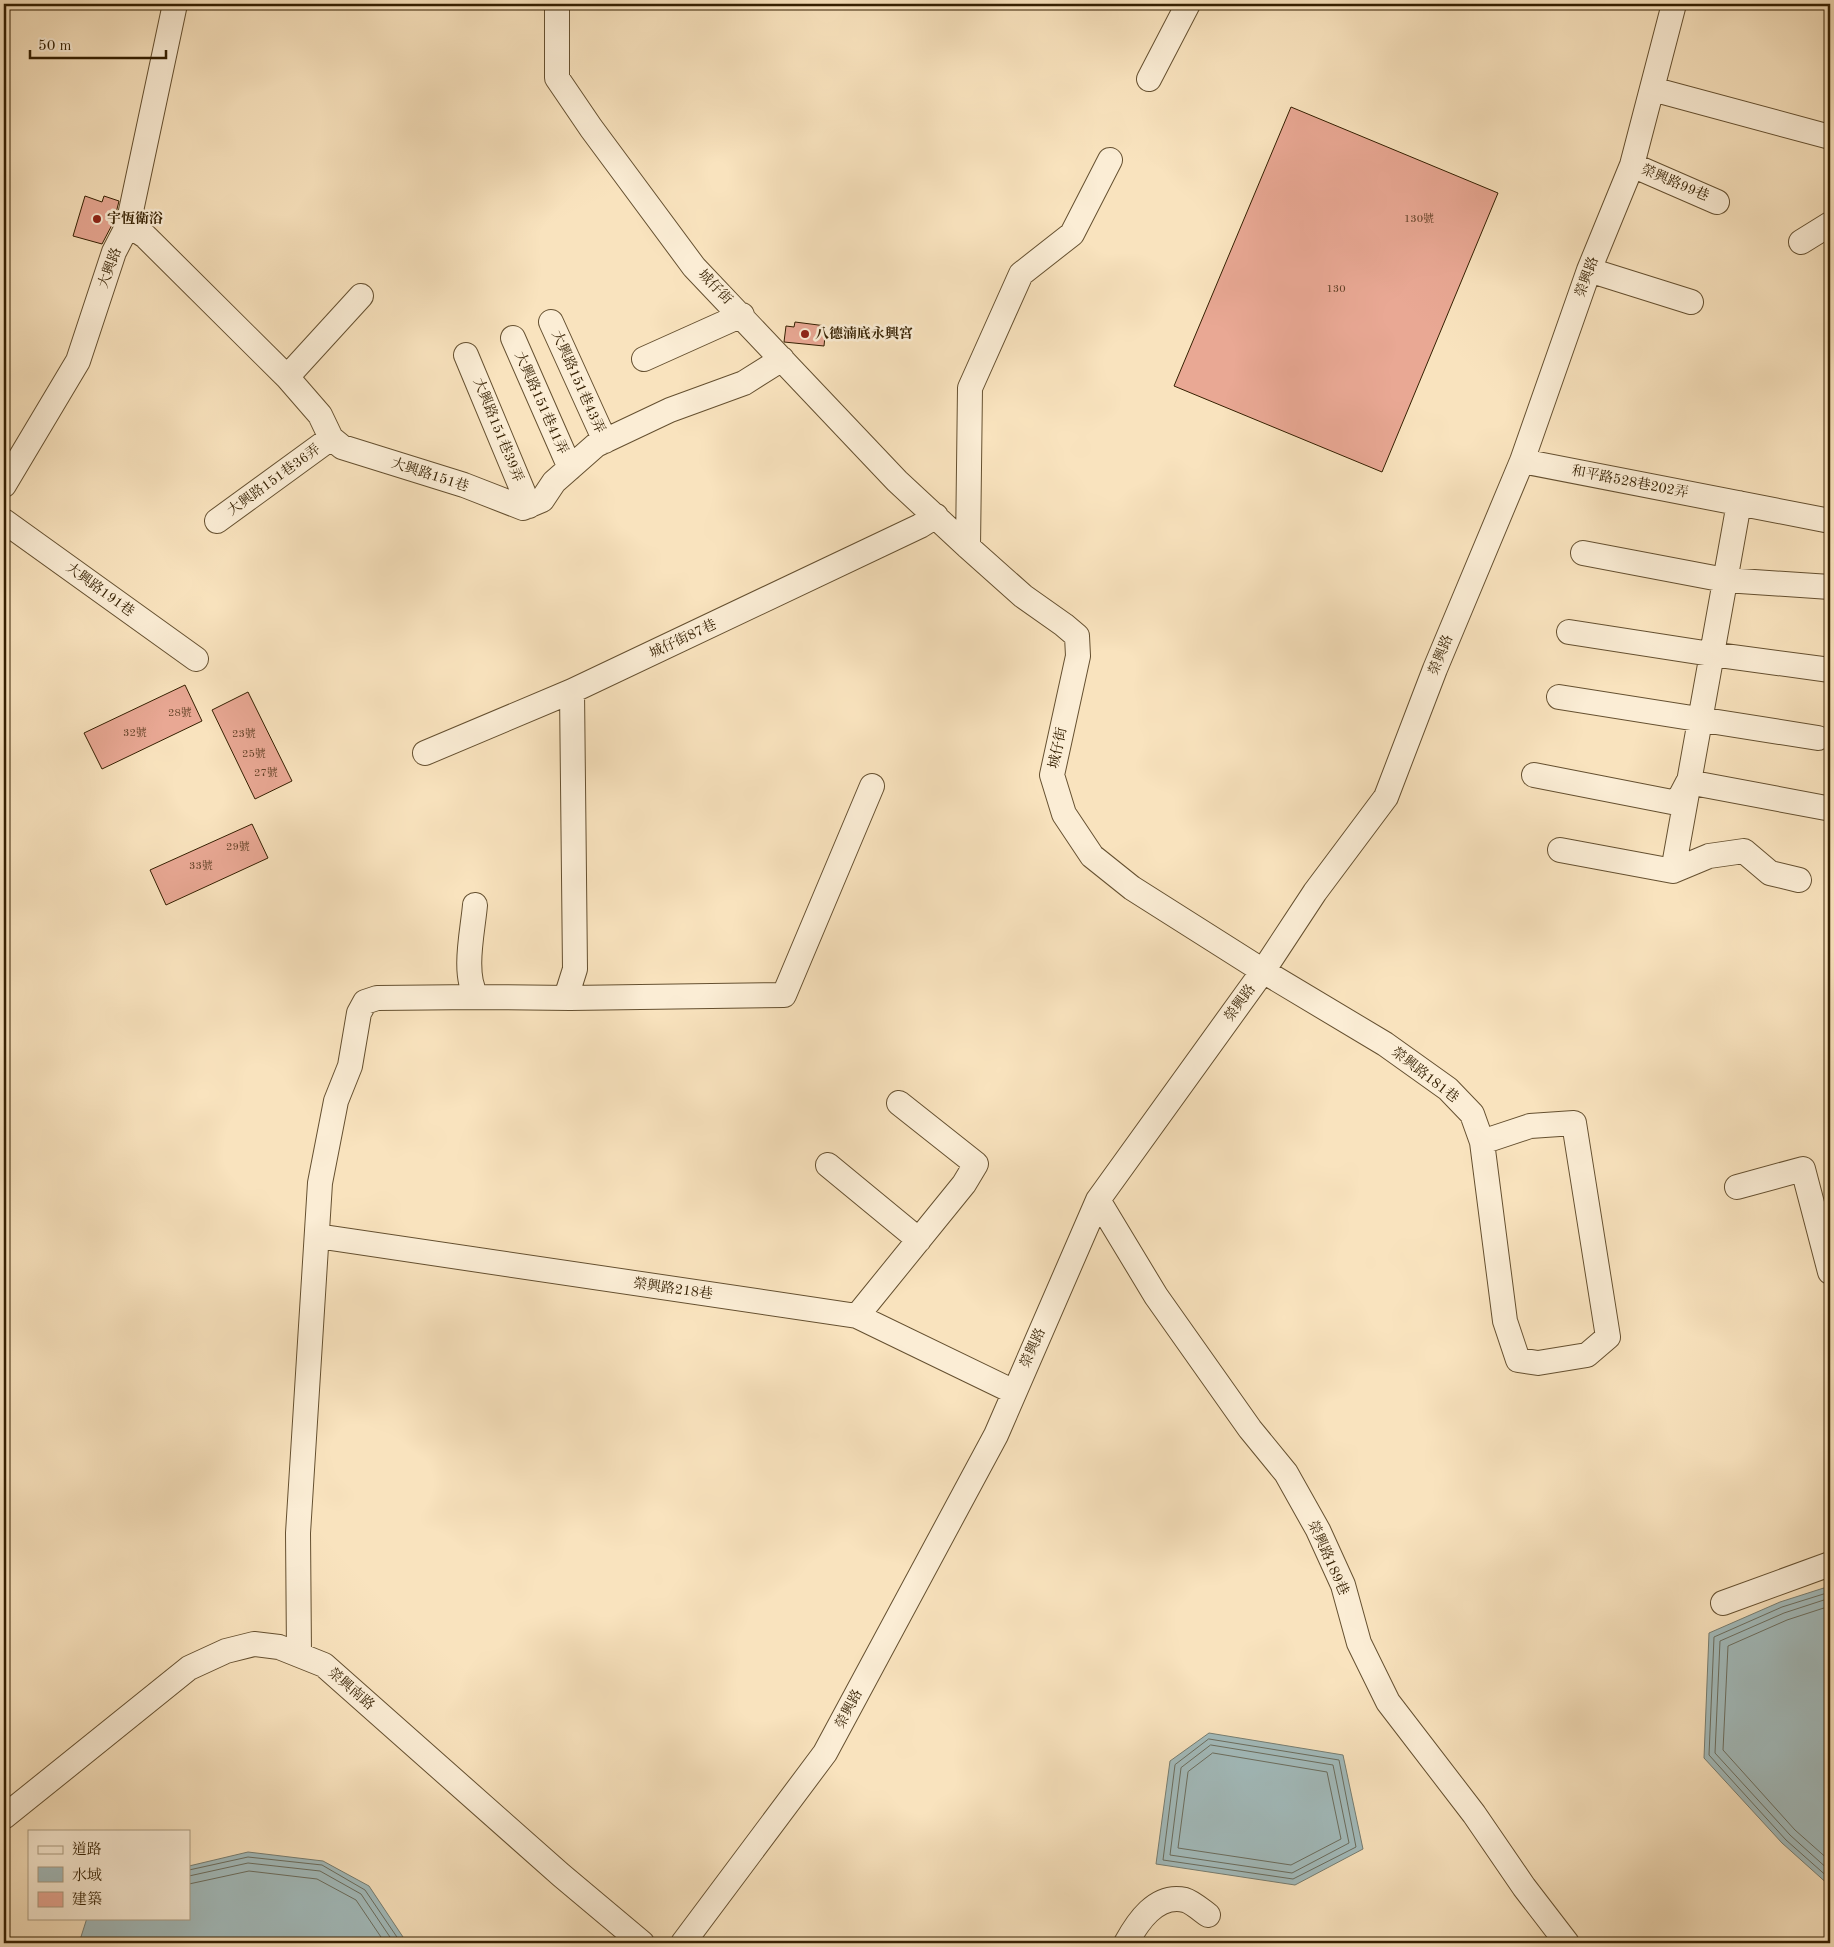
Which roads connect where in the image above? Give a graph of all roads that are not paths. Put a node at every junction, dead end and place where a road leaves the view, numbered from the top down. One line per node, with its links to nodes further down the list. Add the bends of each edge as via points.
1 (175, 4): 12 (street, 大興路)
2 (557, 4): 17 (street, 城仔街, via 557,78 694,267)
3 (1188, 4): 5 (street)
4 (1674, 4): 6 (street, 榮興路)
5 (1149, 79)
6 (1652, 88): 7 (street); 9 (street, 榮興路)
7 (1830, 137)
8 (1110, 160): 34 (street, via 1072,234 1021,274 970,388)
9 (1632, 165): 10 (street, 榮興路99巷); 14 (street, 榮興路)
10 (1717, 202)
11 (1830, 224): 13 (street)
12 (128, 225): 23 (street, via 144,236); 28 (street, 大興路, via 114,252 78,361)
13 (1801, 242)
14 (1589, 270): 16 (street); 26 (street, 榮興路)
15 (361, 296): 23 (street)
16 (1691, 302)
17 (742, 315): 21 (street); 22 (street, 城仔街)
18 (551, 322): 25 (street, 大興路151巷43弄)
19 (512, 338): 27 (street, 大興路151巷41弄)
20 (466, 355): 30 (street, 大興路151巷39弄)
21 (644, 358)
22 (782, 359): 25 (street, via 744,383 670,410); 34 (street, 城仔街, via 897,481)
23 (287, 377): 24 (street, via 320,415)
24 (331, 438): 30 (street, 大興路151巷, via 342,447 464,485 523,508); 32 (street, 大興路151巷36弄)
25 (605, 441): 27 (street)
26 (1522, 461): 29 (street, 和平路528巷202弄); 55 (street, 榮興路, via 1435,669 1386,797 1315,892)
27 (570, 468): 30 (street, via 554,482 542,500)
28 (4, 485)
29 (1739, 503): 33 (street, 和平路528巷202弄); 36 (street)
30 (528, 506)
31 (4, 521): 40 (street, 大興路191巷)
32 (217, 521)
33 (1830, 521)
34 (954, 533): 42 (street, 城仔街87巷, via 802,584); 55 (street, 城仔街, via 1023,596 1077,636 1078,656 1052,775 1064,814 1092,856 1132,888)
35 (1583, 553): 36 (street)
36 (1724, 580): 37 (street); 39 (street)
37 (1830, 587)
38 (1569, 632): 39 (street)
39 (1711, 654): 41 (street); 44 (street)
40 (196, 659)
41 (1830, 670)
42 (572, 691): 46 (street, 城仔街87巷); 57 (street, via 575,969 569,988)
43 (1559, 697): 44 (street)
44 (1700, 718): 45 (street); 48 (street)
45 (1818, 738)
46 (425, 753)
47 (1534, 775): 48 (street, via 1677,803)
48 (1688, 782): 50 (street); 52 (street)
49 (872, 786): 57 (street, via 784,995)
50 (1826, 808)
51 (1560, 850): 52 (street)
52 (1673, 871): 53 (street, via 1709,856 1744,851 1770,873)
53 (1800, 880)
54 (475, 904): 56 (street, via 469,966 472,990)
55 (1263, 971): 59 (street, 榮興路181巷, via 1386,1044 1448,1089 1472,1114); 62 (street, 榮興路)
56 (477, 997): 57 (street); 63 (street, via 377,998 364,1002 359,1013 350,1066 336,1101 320,1183)
57 (570, 998)
58 (899, 1103): 64 (street, via 976,1164)
59 (1482, 1142): 59 (street, 榮興路181巷, via 1505,1321 1518,1360 1538,1363 1587,1355 1608,1337 1574,1123 1530,1126)
60 (828, 1164): 64 (street)
61 (1738, 1187): 65 (street, via 1803,1169)
62 (1098, 1200): 67 (street, 榮興路); 76 (street, 榮興路189巷, via 1156,1296 1250,1429 1286,1473 1318,1530 1343,1585 1359,1643 1388,1702)
63 (317, 1236): 66 (street, 榮興路218巷); 70 (street, via 298,1533)
64 (919, 1240): 66 (street)
65 (1830, 1272)
66 (857, 1316): 67 (street, 榮興路218巷)
67 (1014, 1392): 74 (street, 榮興路, via 996,1435 825,1753)
68 (1830, 1564): 69 (street)
69 (1723, 1603)
70 (299, 1654): 71 (street, 榮興南路, via 254,1644 226,1651 189,1668); 73 (street, 榮興南路, via 324,1665)
71 (4, 1817)
72 (1208, 1915): 75 (street, via 1185,1900 1171,1900 1154,1906 1136,1925)
73 (642, 1943)
74 (683, 1943)
75 (1126, 1943)
76 (1567, 1943)

